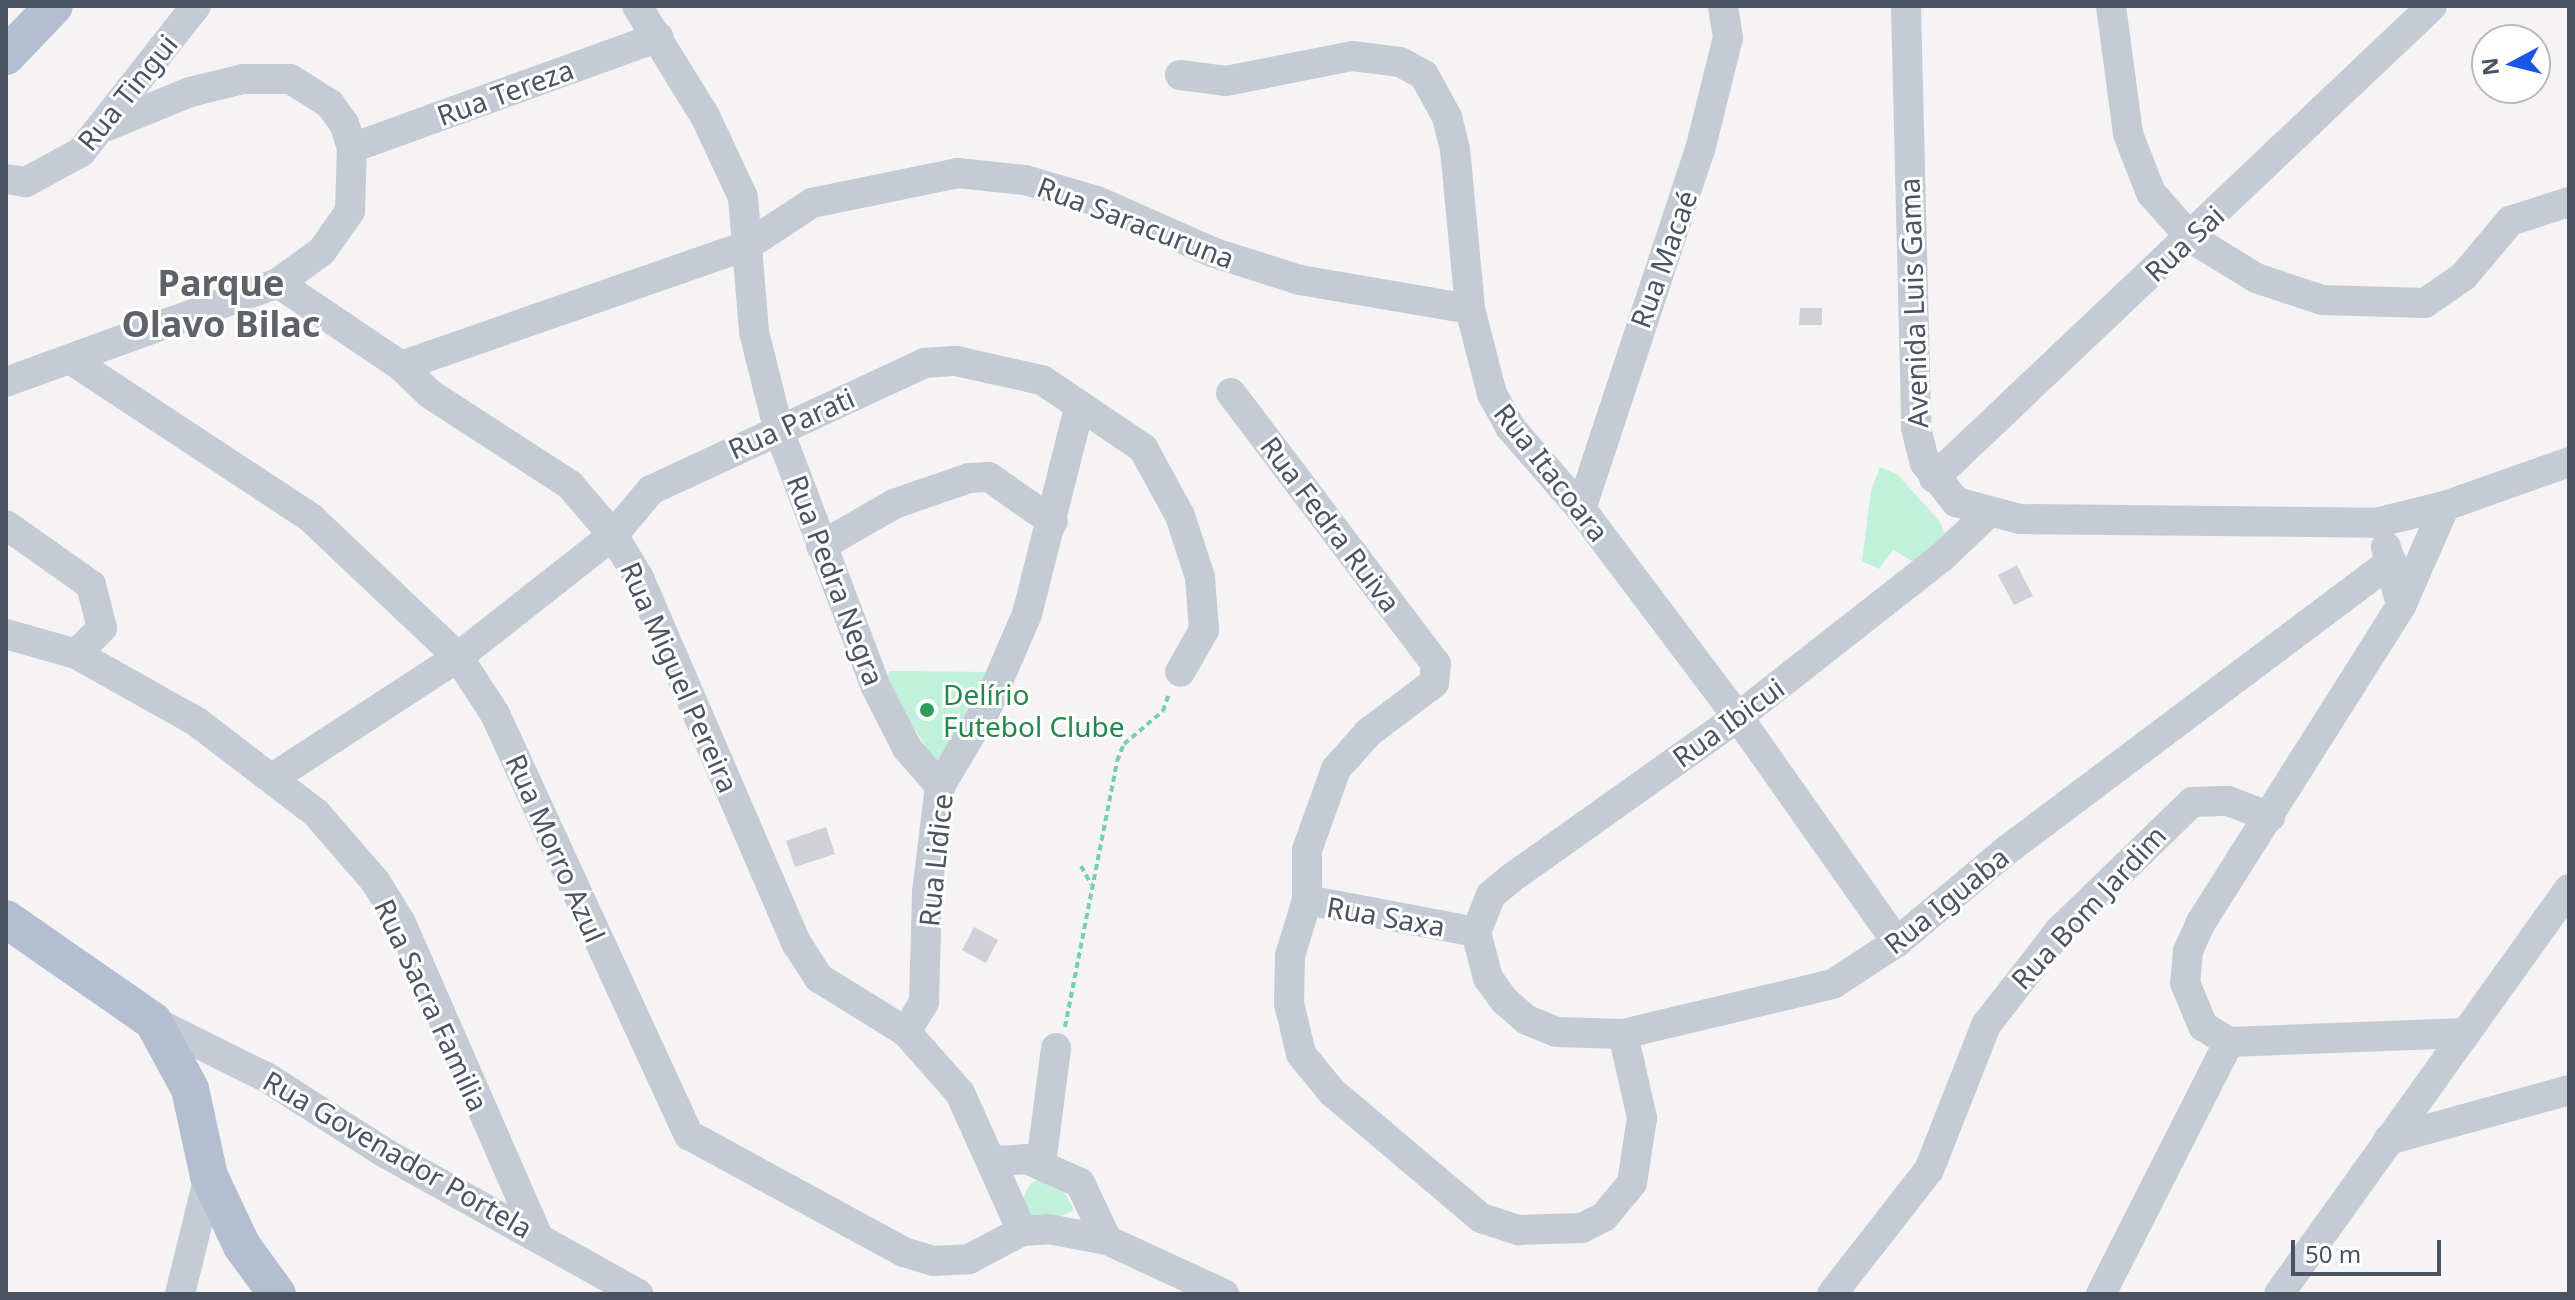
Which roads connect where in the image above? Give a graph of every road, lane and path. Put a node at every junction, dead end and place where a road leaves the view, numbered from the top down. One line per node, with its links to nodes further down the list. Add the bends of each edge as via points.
1 (54, 6): 9 (main road)
2 (196, 6): 11 (street, Rua Tingui)
3 (637, 6): 8 (street, Rua Pedra Negra)
4 (1723, 6): 28 (street, Rua Macaé, via 1728,38 1700,150)
5 (1906, 6): 26 (street, Avenida Luis Gama, via 1915,410 1918,446)
6 (2111, 6): 15 (street, via 2137,162 2151,193)
7 (2432, 6): 15 (street, Rua Sai)
8 (658, 37): 12 (street, Rua Tereza); 16 (street, Rua Pedra Negra, via 743,197)
9 (6, 56)
10 (1180, 75): 18 (street, Rua Itacoara, via 1226,81 1352,56 1400,62 1424,75 1447,117 1455,149)
11 (107, 126): 12 (street, via 190,92 243,79 290,79 330,104); 13 (street, Rua Tingui, via 55,171 26,182)
12 (352, 148): 17 (street, via 350,211 322,251)
13 (6, 179)
14 (2569, 202): 15 (street, via 2510,221 2446,293 2425,303 2392,307 2289,290 2256,278)
15 (2191, 238): 26 (street, Rua Sai)
16 (748, 245): 18 (street, Rua Saracuruna, via 812,203 926,177 996,176 1097,201 1212,252 1300,280); 20 (street, Rua Saracuruna); 24 (street, Rua Pedra Negra, via 754,332)
17 (278, 283): 19 (street); 20 (street, Rua Miguel Pereira)
18 (1470, 309): 28 (street, Rua Itacoara, via 1492,394 1510,427)
19 (70, 359): 21 (street); 40 (street, Rua Morro Azul, via 311,518)
20 (401, 366): 33 (street, Rua Miguel Pereira, via 430,394 570,485)
21 (6, 382)
22 (1231, 393): 39 (street, Rua Fedra Ruiva)
23 (1079, 408): 24 (street, Rua Parati, via 1042,380 956,361 925,363); 30 (street, Rua Lidice); 41 (street, Rua Parati, via 1143,448 1180,516 1200,577 1205,616 1204,630)
24 (778, 428): 33 (street, Rua Parati, via 651,490); 34 (street, Rua Pedra Negra)
25 (2569, 462): 27 (street, Avenida Luis Gama)
26 (1934, 478): 29 (street, Avenida Luis Gama, via 1956,502)
27 (2445, 506): 31 (street, Avenida Luis Gama); 36 (street)
28 (1581, 509): 42 (street, Rua Itacoara)
29 (1987, 514): 31 (street, Avenida Luis Gama, via 2204,525); 42 (street, Rua Ibicui, via 1941,558)
30 (1053, 522): 34 (street, via 989,477 969,478 894,504); 44 (street, Rua Lidice, via 1027,614 987,707)
31 (2375, 523): 35 (street)
32 (6, 525): 38 (street, via 91,585 102,628)
33 (613, 535): 40 (street, Rua Parati); 54 (street, Rua Miguel Pereira, via 639,578 797,944 819,978)
34 (821, 546): 44 (street, Rua Pedra Negra, via 875,685 907,748)
35 (2392, 561): 36 (street); 52 (street, Rua Iguaba, via 2007,850)
36 (2401, 606): 45 (street)
37 (6, 634): 38 (street, Rua Sacra Familia)
38 (76, 654): 43 (street, Rua Sacra Familia, via 197,722)
39 (1432, 655): 49 (street, Rua Saxa, via 1434,683 1368,733 1336,769 1307,850)
40 (458, 657): 43 (street, Rua Parati); 64 (street, Rua Morro Azul, via 495,714 689,1135 882,1242 934,1261 988,1254)
41 (1180, 672): 47 (path, via 1163,711 1124,744)
42 (1738, 717): 51 (street, Rua Ibicui, via 1510,879 1491,895); 52 (street, Rua Itacoara)
43 (274, 777): 65 (street, Rua Sacra Familia, via 375,881 401,923)
44 (940, 786): 54 (street, Rua Lidice, via 927,892 924,1002)
45 (2270, 817): 57 (street, via 2188,951 2185,983 2193,1010 2203,1026); 71 (street, Rua Bom Jardim, via 2228,801 2192,802 2060,930 1986,1025 1929,1170)
46 (1081, 866): 47 (path)
47 (1092, 886): 58 (path)
48 (2569, 889): 55 (street)
49 (1307, 900): 51 (street, Rua Saxa); 56 (street, via 1290,956 1289,1003 1301,1054 1332,1092 1481,1218 1519,1230 1582,1228 1604,1217 1632,1183 1642,1118)
50 (6, 919): 53 (main road)
51 (1476, 932): 56 (street, Rua Iguaba, via 1488,978 1527,1020 1557,1032)
52 (1897, 942): 56 (street, Rua Iguaba, via 1833,984)
53 (153, 1021): 63 (main road, via 190,1089); 65 (street, Rua Govenador Portela, via 253,1070 385,1153)
54 (906, 1032): 61 (street, via 960,1093)
55 (2466, 1033): 57 (street); 60 (street)
56 (1623, 1034)
57 (2229, 1042): 72 (street)
58 (1056, 1048): 62 (street)
59 (2569, 1090): 60 (street)
60 (2388, 1140): 73 (street)
61 (994, 1161): 62 (street); 64 (street)
62 (1041, 1164): 66 (street, via 1080,1183)
63 (209, 1176): 67 (street); 68 (main road, via 242,1246)
64 (1030, 1229): 66 (street)
65 (537, 1234): 69 (street, Rua Govenador Portela)
66 (1107, 1240): 70 (street)
67 (180, 1294)
68 (277, 1294)
69 (638, 1294)
70 (1224, 1294)
71 (1832, 1294)
72 (2101, 1294)
73 (2279, 1294)

